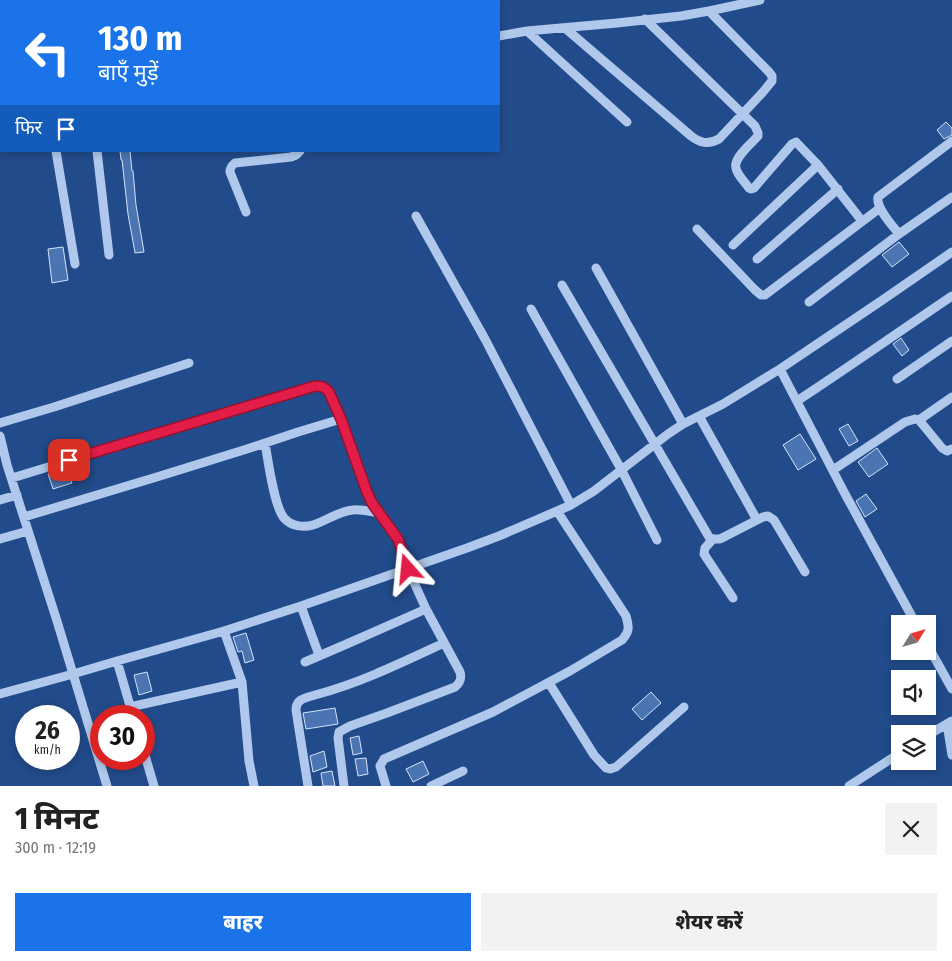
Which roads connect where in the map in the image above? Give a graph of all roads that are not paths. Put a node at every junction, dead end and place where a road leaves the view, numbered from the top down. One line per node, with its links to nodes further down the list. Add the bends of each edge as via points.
1 (760, 0): 2 (street)
2 (724, 4): 3 (street)
3 (709, 12): 4 (street); 8 (street, via 772,76 772,81)
4 (645, 20): 5 (street); 8 (street)
5 (565, 28): 6 (street); 8 (street, via 696,139 706,143 719,139)
6 (527, 31): 7 (street); 9 (street)
7 (500, 36)
8 (743, 114): 14 (street, via 758,133 735,164 749,188 754,188 796,142)
9 (627, 122)
10 (952, 141): 17 (street, via 880,195 877,200)
11 (56, 152): 27 (street)
12 (96, 152): 25 (street)
13 (299, 152): 18 (street, via 291,157 232,165 230,172)
14 (818, 165): 15 (street); 23 (street)
15 (838, 189): 20 (street); 26 (street)
16 (952, 197): 22 (street)
17 (880, 208): 20 (street); 22 (street)
18 (246, 212)
19 (416, 216): 54 (street, via 485,339)
20 (862, 221): 21 (street, via 765,295 755,290)
21 (696, 229)
22 (899, 234): 31 (street)
23 (733, 245)
24 (952, 252): 35 (street)
25 (109, 255)
26 (757, 259)
27 (75, 264)
28 (596, 268): 43 (street)
29 (562, 285): 46 (street)
30 (952, 296): 38 (street)
31 (809, 302)
32 (531, 309): 49 (street)
33 (952, 341): 36 (street)
34 (189, 364): 42 (street)
35 (780, 369): 38 (street); 39 (street)
36 (898, 379)
37 (952, 397): 41 (street)
38 (797, 401): 50 (street)
39 (699, 416): 43 (street); 58 (street)
40 (341, 419): 45 (street); 51 (street, via 327,389 315,386); 56 (street, via 367,492)
41 (919, 420): 47 (street, via 942,448); 50 (street, via 905,422)
42 (0, 423)
43 (683, 424): 46 (street)
44 (0, 436): 48 (street)
45 (265, 443): 56 (street, via 278,504 285,519 291,523 312,525 354,510); 57 (street)
46 (654, 444): 49 (street); 61 (street)
47 (952, 449)
48 (4, 466): 51 (street)
49 (622, 469): 54 (street); 62 (street)
50 (833, 470): 68 (street)
51 (12, 478): 52 (street)
52 (17, 495): 53 (street); 57 (street)
53 (0, 500)
54 (570, 505): 55 (street)
55 (557, 511): 63 (street); 77 (street, via 626,616 628,631 622,640)
56 (379, 513): 63 (street, via 398,539)
57 (24, 517): 59 (street)
58 (757, 520): 61 (street); 64 (street, via 768,516 774,520)
59 (28, 531): 60 (street); 75 (street)
60 (0, 539)
61 (713, 539): 65 (street, via 704,554)
62 (657, 540)
63 (408, 569): 66 (street); 67 (street)
64 (805, 572)
65 (733, 598)
66 (302, 606): 69 (street); 71 (street)
67 (426, 609): 70 (street); 71 (street)
68 (911, 615)
69 (224, 631): 73 (street); 76 (street)
70 (444, 643): 92 (street, via 373,676 298,701 296,710); 93 (street, via 462,677 455,687 339,732)
71 (319, 655): 74 (street)
72 (936, 660): 78 (street)
73 (116, 661): 75 (street); 80 (street)
74 (305, 662)
75 (73, 674): 79 (street); 89 (street)
76 (242, 682): 81 (street); 91 (street)
77 (549, 683): 82 (street, via 594,755 610,769); 94 (street, via 493,712 384,759 380,766)
78 (952, 689)
79 (0, 694)
80 (130, 705)
81 (155, 706)
82 (684, 707)
83 (949, 722): 84 (street); 85 (street)
84 (936, 730)
85 (952, 755)
86 (891, 759): 96 (street)
87 (149, 770): 90 (street)
88 (463, 771): 95 (street)
89 (107, 786)
90 (154, 786)
91 (254, 786)
92 (308, 786)
93 (344, 786)
94 (386, 786)
95 (430, 786)
96 (849, 786)

